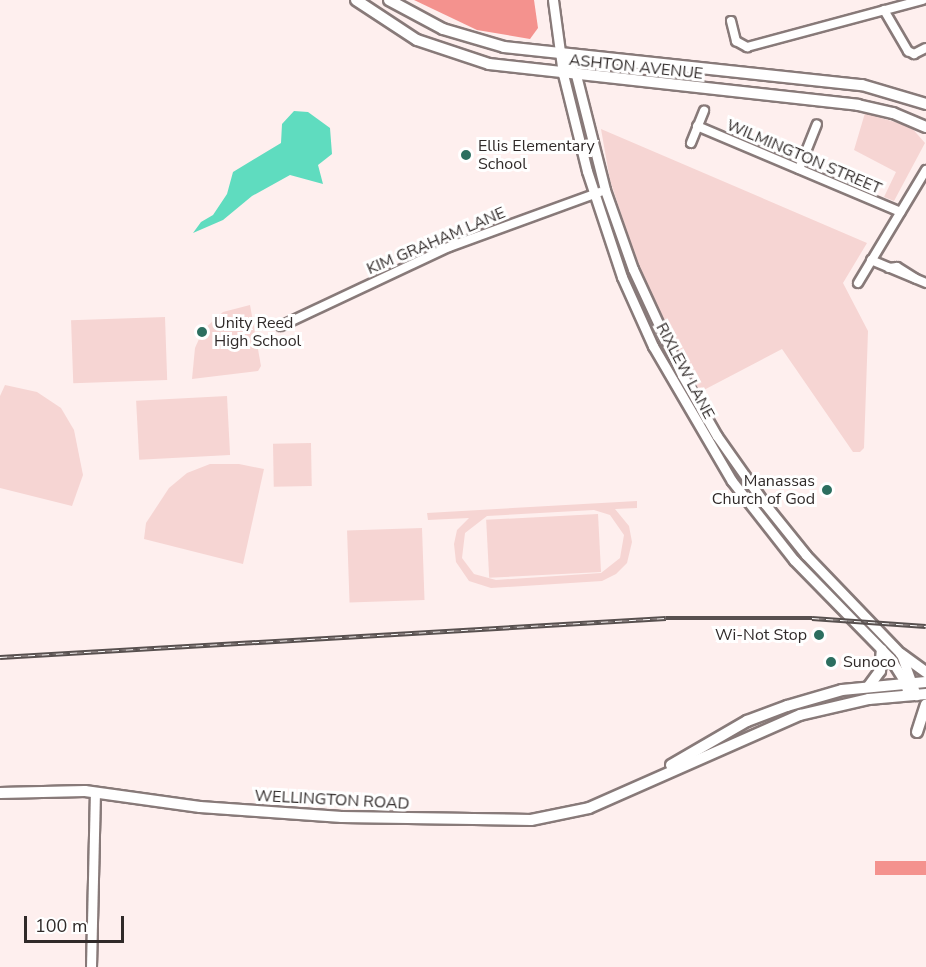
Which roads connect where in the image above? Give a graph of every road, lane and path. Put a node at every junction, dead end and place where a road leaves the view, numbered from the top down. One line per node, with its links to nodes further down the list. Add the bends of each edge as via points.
1 (356, 0): 9 (main road, ASHTON AVENUE, via 397,30 444,51 489,64)
2 (389, 0): 8 (main road, ASHTON AVENUE, via 421,20 465,38 504,47)
3 (553, 0): 8 (street, RIXLEW LANE)
4 (923, 0): 5 (street)
5 (884, 10): 6 (street, via 747,46 736,41); 7 (street, via 909,51 914,54)
6 (731, 21)
7 (926, 48)
8 (561, 52): 9 (street, RIXLEW LANE); 10 (street, RIXLEW LANE); 11 (main road, ASHTON AVENUE, via 862,85)
9 (562, 74): 10 (main road, ASHTON AVENUE); 20 (street, RIXLEW LANE)
10 (576, 75): 15 (main road, ASHTON AVENUE, via 858,105 893,113); 19 (street, RIXLEW LANE)
11 (926, 104)
12 (704, 110): 14 (street)
13 (817, 124): 17 (street)
14 (697, 126): 16 (street); 17 (street, WILMINGTON STREET)
15 (926, 127)
16 (691, 143)
17 (799, 169): 21 (street, WILMINGTON STREET)
18 (925, 172): 21 (street)
19 (605, 190): 20 (street, KIM GRAHAM LANE); 27 (street, RIXLEW LANE, via 645,299 717,436 806,555)
20 (594, 194): 25 (street, KIM GRAHAM LANE, via 449,247); 26 (street, RIXLEW LANE, via 643,325 712,451 794,560)
21 (901, 212): 22 (street)
22 (872, 260): 23 (street); 24 (street, via 889,268 897,267)
23 (858, 283)
24 (926, 283)
25 (280, 326)
26 (882, 651): 30 (street, RIXLEW LANE); 31 (main road, via 881,669)
27 (901, 654): 28 (main road); 30 (street, RIXLEW LANE)
28 (926, 672)
29 (926, 681): 30 (main road, WELLINGTON ROAD)
30 (910, 682): 31 (main road, WELLINGTON ROAD); 32 (street, RIXLEW LANE)
31 (869, 686): 35 (main road, WELLINGTON ROAD, via 814,697 753,719)
32 (917, 695): 35 (main road, WELLINGTON ROAD, via 869,699 800,715)
33 (926, 704): 34 (main road)
34 (917, 732)
35 (655, 776): 36 (main road, WELLINGTON ROAD, via 570,814 514,821 257,813)
36 (95, 792): 37 (main road, WELLINGTON ROAD); 38 (street)
37 (0, 793)
38 (92, 967)

